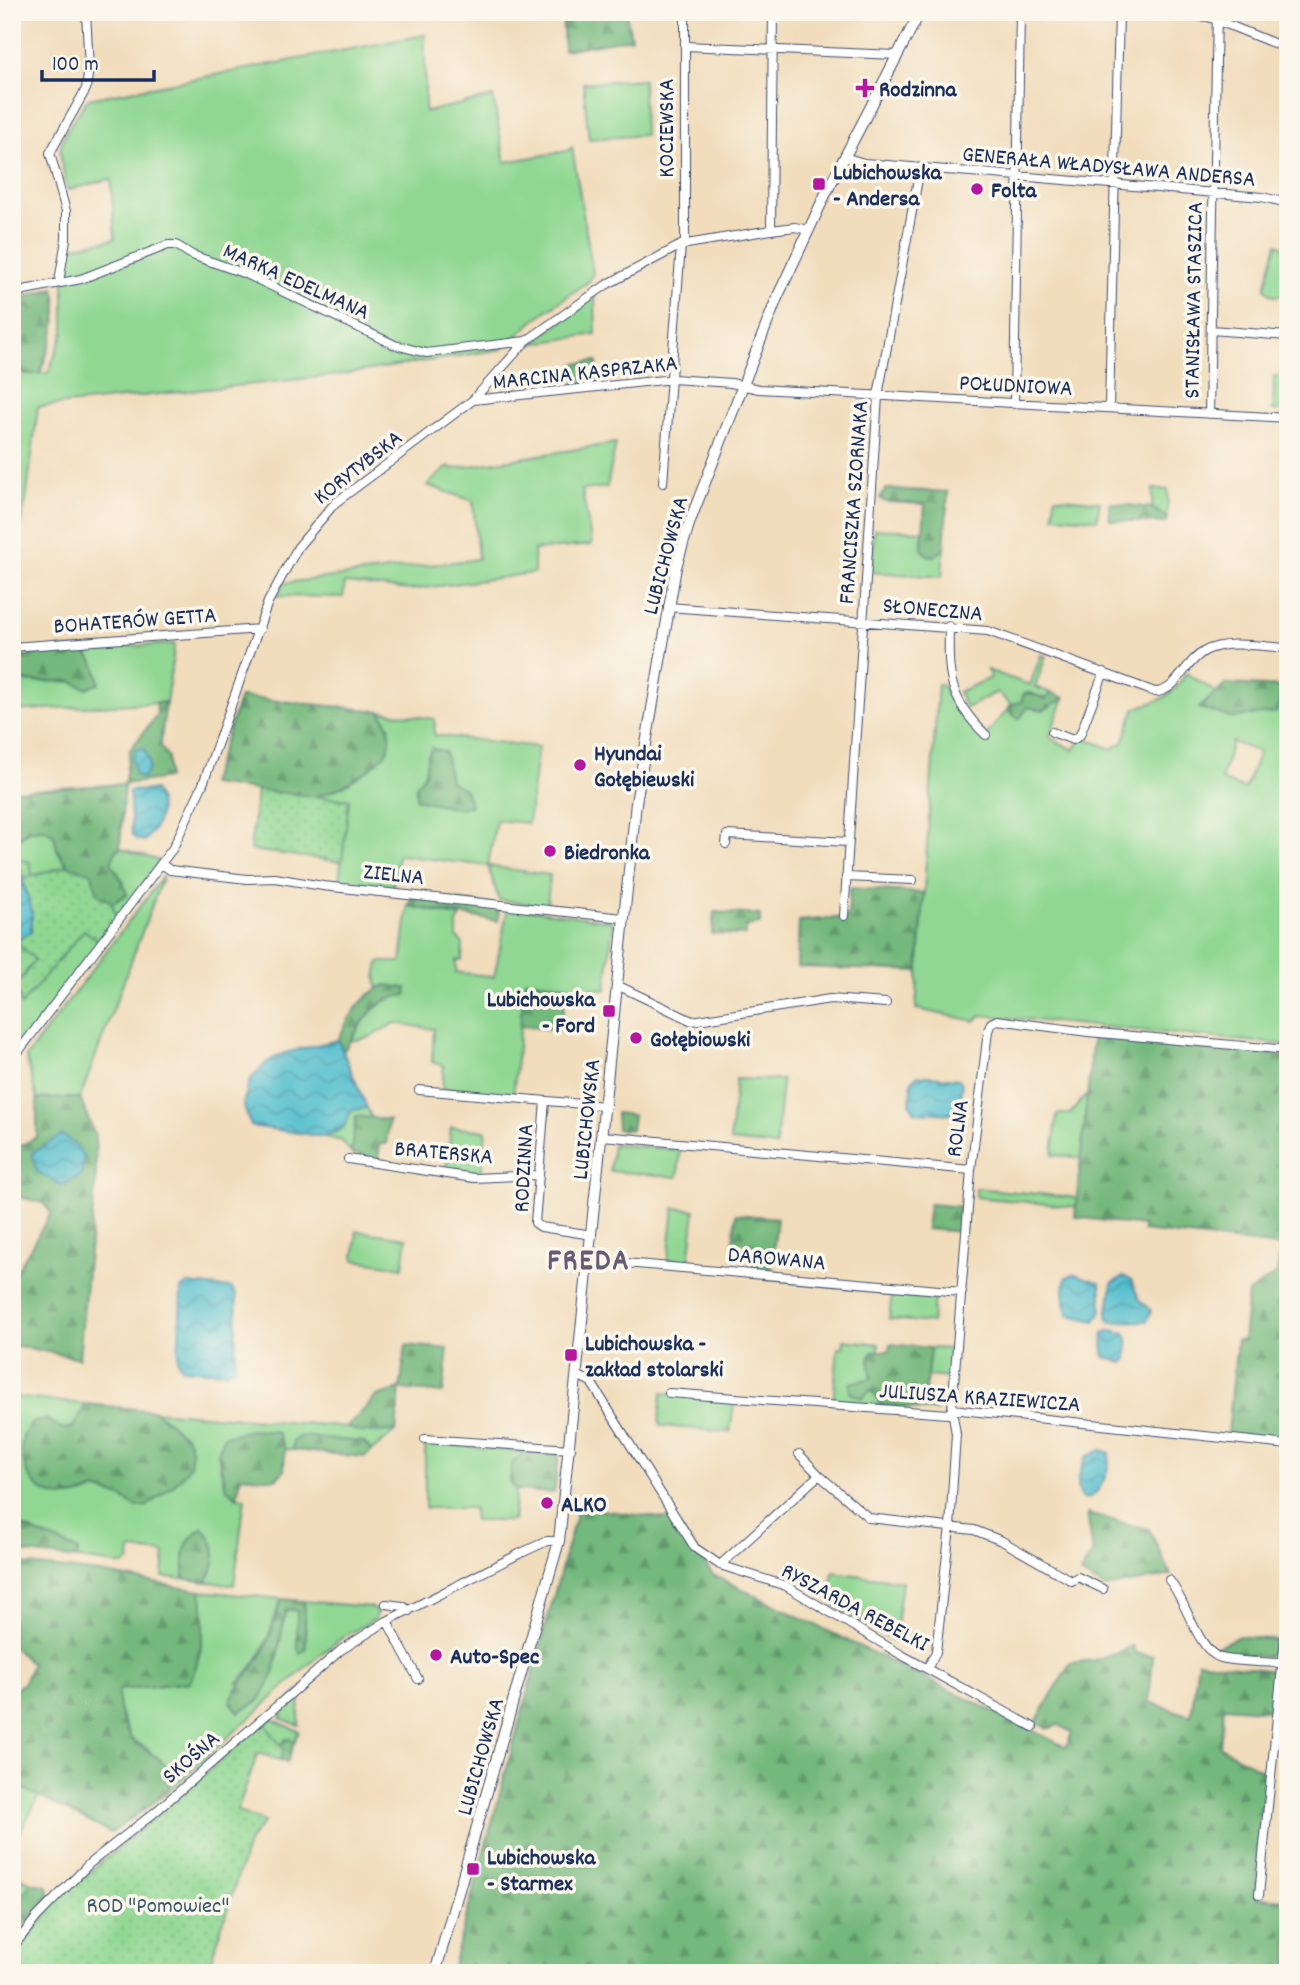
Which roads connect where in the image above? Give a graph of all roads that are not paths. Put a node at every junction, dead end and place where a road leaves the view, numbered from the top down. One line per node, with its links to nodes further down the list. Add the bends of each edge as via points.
1 (86, 12): 20 (street, via 86,89 50,153 66,211)
2 (685, 12): 7 (street, KOCIEWSKA)
3 (773, 12): 8 (street)
4 (920, 12): 10 (street, LUBICHOWSKA)
5 (1020, 12): 13 (street)
6 (1217, 16): 9 (street); 14 (street, via 1119,12); 15 (street, STANISŁAWA STASZICA)
7 (685, 46): 8 (street); 19 (street, KOCIEWSKA)
8 (772, 48): 10 (street); 17 (street)
9 (1288, 48)
10 (897, 55): 11 (street, LUBICHOWSKA)
11 (844, 157): 12 (street, GENERAŁA WŁADYSŁAWA ANDERSA); 18 (street, LUBICHOWSKA)
12 (920, 168): 13 (street, GENERAŁA WŁADYSŁAWA ANDERSA); 27 (street, FRANCISZKA SZORNAKA)
13 (1018, 176): 14 (street, GENERAŁA WŁADYSŁAWA ANDERSA); 29 (street)
14 (1115, 185): 15 (street, GENERAŁA WŁADYSŁAWA ANDERSA); 30 (street)
15 (1214, 193): 16 (street, GENERAŁA WŁADYSŁAWA ANDERSA); 22 (street, STANISŁAWA STASZICA)
16 (1288, 203)
17 (771, 230): 18 (street, KORYTYBSKA); 19 (street, KORYTYBSKA)
18 (808, 230): 26 (street, LUBICHOWSKA)
19 (683, 245): 24 (street, KORYTYBSKA, via 606,285); 25 (street, KOCIEWSKA)
20 (59, 282): 21 (street, MARKA EDELMANA); 24 (street, MARKA EDELMANA, via 81,279 176,245 395,345 426,353)
21 (12, 296)
22 (1211, 330): 23 (street); 31 (street, STANISŁAWA STASZICA)
23 (1288, 336)
24 (526, 341): 28 (street, KORYTYBSKA)
25 (673, 379): 26 (street, MARCINA KASPRZAKA); 28 (street, MARCINA KASPRZAKA); 33 (street, KOCIEWSKA)
26 (742, 387): 27 (street, POŁUDNIOWA); 34 (street, LUBICHOWSKA, via 690,521)
27 (878, 396): 29 (street, POŁUDNIOWA); 35 (street, FRANCISZKA SZORNAKA)
28 (473, 400): 37 (street, KORYTYBSKA, via 335,503 282,573)
29 (1014, 404): 30 (street, POŁUDNIOWA)
30 (1110, 408): 31 (street, POŁUDNIOWA)
31 (1209, 414): 32 (street, POŁUDNIOWA)
32 (1288, 418)
33 (663, 483)
34 (668, 607): 35 (street, SŁONECZNA); 49 (street, LUBICHOWSKA, via 636,803)
35 (863, 622): 36 (street, SŁONECZNA); 43 (street, FRANCISZKA SZORNAKA)
36 (949, 626): 40 (street, SŁONECZNA, via 988,631); 42 (street, via 950,683 965,713)
37 (260, 629): 38 (street, BOHATERÓW GETTA); 45 (street, KORYTYBSKA, via 204,785)
38 (12, 647)
39 (1288, 648): 40 (street, SŁONECZNA, via 1236,645 1207,650 1194,657 1161,692)
40 (1104, 673): 41 (street, via 1080,735 1073,740)
41 (1052, 732)
42 (986, 735)
43 (848, 842): 44 (street, via 727,835); 46 (street, FRANCISZKA SZORNAKA)
44 (726, 844)
45 (163, 865): 49 (street, ZIELNA, via 170,870 247,879 275,878); 53 (street, KORYTYBSKA)
46 (846, 877): 47 (street); 48 (street, FRANCISZKA SZORNAKA)
47 (913, 880)
48 (844, 916)
49 (623, 918): 50 (street, LUBICHOWSKA)
50 (617, 985): 51 (street, via 692,1021 831,999); 56 (street, LUBICHOWSKA)
51 (886, 1003)
52 (1288, 1050): 59 (street, ROLNA, via 997,1020 988,1031)
53 (12, 1060)
54 (419, 1090): 55 (street)
55 (545, 1101): 56 (street); 60 (street, RODZINNA)
56 (606, 1106): 57 (street, LUBICHOWSKA)
57 (603, 1136): 59 (street, ROLNA); 61 (street, LUBICHOWSKA)
58 (348, 1159): 60 (street, BRATERSKA, via 474,1178)
59 (971, 1170): 63 (street)
60 (537, 1175): 61 (street, RODZINNA, via 535,1223)
61 (592, 1235): 62 (street, LUBICHOWSKA)
62 (590, 1260): 63 (street, DAROWANA); 64 (street, LUBICHOWSKA)
63 (962, 1292): 66 (street)
64 (579, 1376): 69 (street, LUBICHOWSKA); 74 (street, RYSZARDA REBELKI, via 591,1382 695,1548)
65 (669, 1393): 66 (street, JULIUSZA KRAZIEWICZA, via 948,1414)
66 (952, 1409): 68 (street, JULIUSZA KRAZIEWICZA); 72 (street, via 956,1434)
67 (425, 1439): 69 (street)
68 (1288, 1445)
69 (571, 1449): 73 (street, LUBICHOWSKA)
70 (799, 1454): 71 (street)
71 (819, 1475): 72 (street, via 869,1518); 74 (street)
72 (950, 1527): 76 (street, via 1002,1541 1072,1581 1077,1577); 82 (street, via 936,1652)
73 (559, 1541): 79 (street, SKOŚNA, via 547,1541); 87 (street, LUBICHOWSKA)
74 (720, 1565): 82 (street, RYSZARDA REBELKI, via 786,1586)
75 (1169, 1580): 81 (street, via 1207,1649 1218,1657)
76 (1103, 1590)
77 (386, 1604): 79 (street)
78 (1288, 1608): 81 (street)
79 (410, 1611): 80 (street, SKOŚNA)
80 (387, 1622): 83 (street); 86 (street, SKOŚNA, via 341,1650 90,1863)
81 (1282, 1664): 85 (street)
82 (928, 1667): 84 (street, RYSZARDA REBELKI)
83 (418, 1679)
84 (1033, 1727)
85 (1259, 1895)
86 (12, 1948)
87 (435, 1973)

